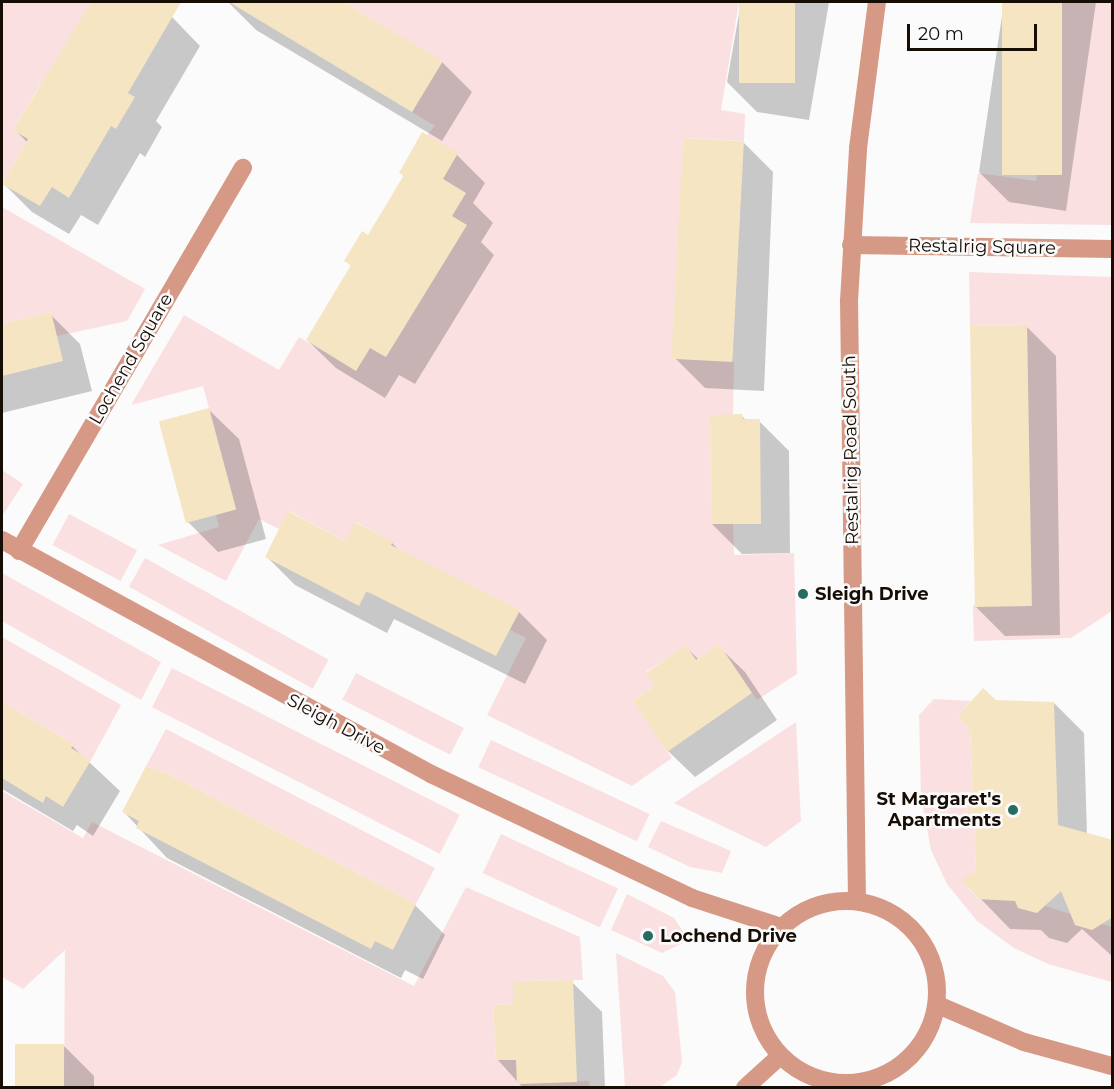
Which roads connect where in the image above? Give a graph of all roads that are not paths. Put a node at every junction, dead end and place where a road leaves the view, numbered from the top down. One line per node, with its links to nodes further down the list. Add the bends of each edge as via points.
1 (877, 2): 3 (street, Restalrig Road South, via 858,148)
2 (243, 168): 6 (street, Lochend Square)
3 (851, 245): 4 (street, Restalrig Square); 7 (street, Restalrig Road South)
4 (1113, 249)
5 (2, 540): 6 (street, Sleigh Drive)
6 (19, 551): 8 (street, Sleigh Drive, via 441,779 692,898)
7 (857, 901): 8 (street, via 830,902 812,908); 9 (street, via 885,909 909,925 927,948 937,976)
8 (781, 927): 10 (street, via 761,957 754,991 760,1026)
9 (938, 1005): 11 (street, via 1024,1042); 12 (street, via 926,1039 902,1065)
10 (780, 1056): 12 (street, via 816,1078 837,1084); 13 (street)
11 (1113, 1066)
12 (870, 1084)
13 (745, 1088)

